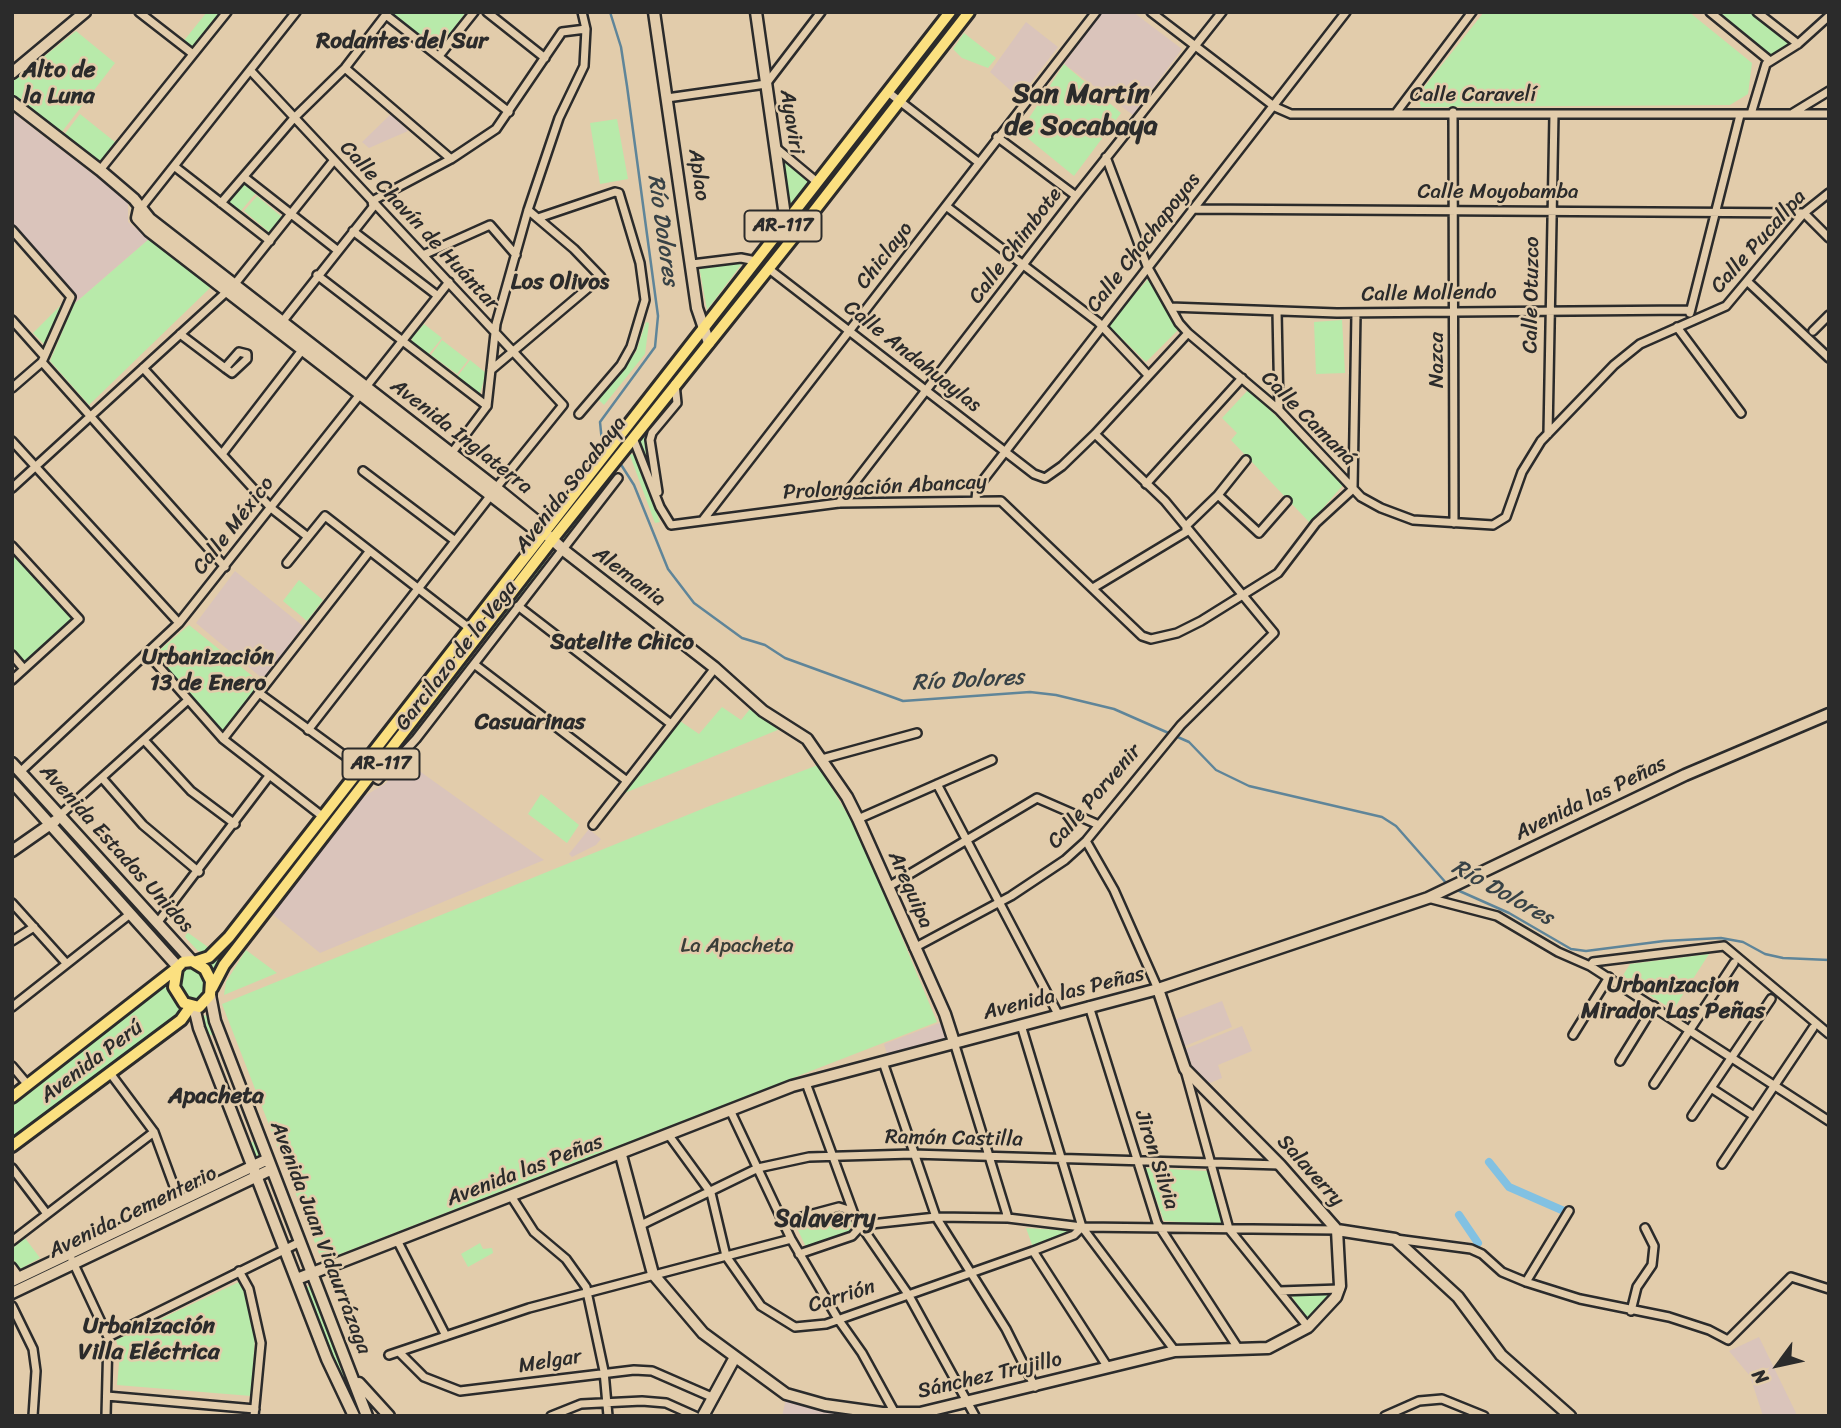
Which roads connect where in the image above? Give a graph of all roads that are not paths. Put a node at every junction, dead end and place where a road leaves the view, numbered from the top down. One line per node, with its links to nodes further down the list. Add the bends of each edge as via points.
1 (85, 12): 31 (street)
2 (139, 12): 25 (street)
3 (296, 12): 30 (street)
4 (474, 12): 26 (street)
5 (487, 12): 27 (street)
6 (582, 12): 22 (street)
7 (654, 12): 35 (street, Aplao)
8 (756, 12): 32 (street, Ayaviri)
9 (821, 12): 32 (street)
10 (950, 12): 34 (main road, Avenida Socabaya / AR-117)
11 (969, 12): 37 (main road, Avenida Socabaya / AR-117)
12 (1096, 12): 48 (street, Chiclayo)
13 (1151, 12): 24 (street, Calle Caravelí)
14 (1222, 12): 24 (street, Calle Chimbote)
15 (1346, 12): 38 (street, Calle Chachapoyas)
16 (1472, 12): 41 (street)
17 (1710, 12): 28 (street)
18 (1757, 12): 23 (street)
19 (225, 13): 25 (street)
20 (387, 13): 26 (street); 29 (street)
21 (1829, 16): 23 (street)
22 (586, 29): 27 (street, via 562,32); 65 (street, via 583,66 559,118)
23 (1798, 44): 28 (street)
24 (1195, 47): 38 (street, Calle Caravelí); 50 (street, Calle Chimbote)
25 (193, 54): 55 (street)
26 (439, 56): 39 (street)
27 (545, 58): 39 (street)
28 (1770, 61): 43 (street)
29 (345, 68): 47 (street); 51 (street)
30 (250, 70): 47 (street, Calle Chavín de Huántar); 54 (street)
31 (12, 73)
32 (766, 84): 35 (street); 49 (street, Ayaviri)
33 (1829, 91): 44 (street)
34 (888, 92): 37 (street); 57 (main road, Avenida Socabaya / AR-117)
35 (667, 98): 82 (street, Aplao)
36 (12, 102): 55 (street, Avenida Inglaterra)
37 (900, 102): 53 (street); 75 (main road, Avenida Socabaya / AR-117)
38 (1275, 107): 41 (street, Calle Caravelí, via 1291,114); 64 (street, Calle Chachapoyas)
39 (509, 112): 51 (street, via 491,133)
40 (1453, 112): 41 (street, Calle Caravelí); 42 (street, Calle Caravelí); 66 (street, Nazca)
41 (1396, 114)
42 (1554, 114): 46 (street, Calle Caravelí); 67 (street, Calle Otuzco)
43 (1751, 114): 44 (street, Calle Caravelí); 46 (street, Calle Caravelí)
44 (1793, 114): 45 (street, Calle Caravelí)
45 (1829, 114)
46 (1740, 115): 68 (street)
47 (294, 118): 52 (street, Calle Chavín de Huántar); 56 (street)
48 (997, 137): 53 (street, Chiclayo); 59 (street)
49 (775, 147): 57 (street); 72 (street, Ayaviri)
50 (1106, 157): 59 (street, Calle Chimbote); 84 (street, Calle Camaná)
51 (451, 159): 60 (street)
52 (334, 160): 60 (street, Calle Chavín de Huántar); 70 (street)
53 (978, 162): 62 (street, Chiclayo)
54 (174, 166): 61 (street); 63 (street)
55 (100, 170): 63 (street, Avenida Inglaterra, via 134,199)
56 (244, 177): 61 (street); 70 (street)
57 (817, 182): 72 (main road, Avenida Socabaya / AR-117)
58 (1829, 193): 69 (street, Calle Pucallpa)
59 (1076, 196): 83 (street, Calle Chimbote)
60 (372, 201): 74 (street, via 373,207); 79 (street, Calle Chavín de Huántar)
61 (221, 203): 77 (street)
62 (946, 206): 83 (street); 104 (street, Chiclayo)
63 (139, 209): 89 (street, Avenida Inglaterra, via 136,218 141,225)
64 (1192, 209): 66 (street, Calle Moyobamba); 84 (street, Calle Chachapoyas)
65 (528, 211): 71 (street); 80 (street)
66 (1452, 211): 67 (street, Calle Moyobamba); 95 (street, Nazca)
67 (1552, 211): 68 (street, Calle Moyobamba); 92 (street, Calle Otuzco)
68 (1714, 211): 69 (street, Calle Moyobamba); 93 (street)
69 (1804, 213): 76 (street); 88 (street, Calle Pucallpa)
70 (290, 215): 77 (street); 78 (street)
71 (538, 218): 112 (street, via 601,277); 127 (street, via 619,193 640,263 645,307 632,347)
72 (786, 223): 75 (street); 81 (main road, Avenida Socabaya / AR-117)
73 (12, 230): 114 (street, via 71,297)
74 (353, 231): 78 (street); 90 (street)
75 (797, 233): 85 (main road, Avenida Socabaya / AR-117)
76 (1829, 239)
77 (270, 241): 89 (street)
78 (337, 250): 86 (street)
79 (423, 255): 80 (street, via 490,225); 87 (street, Calle Chavín de Huántar)
80 (516, 255): 106 (street)
81 (756, 261): 82 (street, via 741,258); 103 (main road, Avenida Socabaya / AR-117)
82 (691, 264): 103 (street, Aplao)
83 (1024, 265): 102 (street); 123 (street, Calle Chimbote)
84 (1147, 266): 91 (street, Calle Camaná); 102 (street, Calle Chachapoyas)
85 (769, 269): 104 (street, Calle Andahuaylas); 110 (main road, Avenida Socabaya / AR-117)
86 (317, 275): 100 (street); 109 (street)
87 (449, 282): 90 (street, Calle México); 106 (street, Calle Chavín de Huántar)
88 (1748, 282): 99 (street, Calle Pucallpa, via 1726,306); 113 (street)
89 (231, 288): 100 (street, Avenida Inglaterra); 108 (street); 111 (street, Avenida Inglaterra)
90 (438, 296): 109 (street, Calle México)
91 (1170, 307): 94 (street, Calle Mollendo); 107 (street, Calle Camaná)
92 (1549, 310): 93 (street, Calle Mollendo); 95 (street, Calle Mollendo); 130 (street, Calle Otuzco)
93 (1689, 310): 99 (street)
94 (1277, 311): 96 (street, Calle Mollendo); 125 (street)
95 (1455, 312): 96 (street, Calle Mollendo); 151 (street, Nazca)
96 (1356, 313): 142 (street)
97 (1829, 315): 105 (street)
98 (12, 320): 114 (street)
99 (1693, 320): 101 (street, Calle Pucallpa)
100 (282, 321): 122 (street, Avenida Inglaterra)
101 (1677, 327): 126 (street); 130 (street, Calle Pucallpa, via 1627,352)
102 (1100, 328): 118 (street); 133 (street, Calle Chachapoyas)
103 (702, 329): 110 (street, Aplao); 153 (main road, Avenida Socabaya / AR-117)
104 (849, 331): 123 (street, Calle Andahuaylas); 150 (street, Chiclayo)
105 (1813, 331)
106 (495, 332): 112 (street, Calle Chavín de Huántar); 117 (street)
107 (1188, 332): 118 (street); 119 (street, Calle Camaná)
108 (180, 334): 115 (street); 116 (street)
109 (402, 342): 122 (street, Calle México); 124 (street)
110 (709, 343): 120 (main road, Avenida Socabaya / AR-117)
111 (303, 349): 122 (street, Avenida Inglaterra); 134 (street)
112 (513, 352): 117 (street); 143 (street, Calle Chavín de Huántar, via 563,405)
113 (1829, 358)
114 (43, 359): 121 (street); 128 (street)
115 (143, 368): 128 (street); 134 (street)
116 (225, 368)
117 (491, 370): 124 (street)
118 (1147, 375): 129 (street)
119 (1242, 378): 125 (street, Calle Camaná); 140 (street)
120 (675, 384): 131 (main road, Avenida Socabaya / AR-117); 148 (street, via 677,403 650,440)
121 (12, 388)
122 (363, 390): 135 (street, Avenida Inglaterra); 143 (street, Avenida Inglaterra); 149 (street, Calle México)
123 (928, 392): 133 (street, Calle Andahuaylas); 147 (street, Calle Chimbote)
124 (487, 406): 135 (street)
125 (1279, 410): 142 (street, Calle Camaná)
126 (1741, 413)
127 (579, 414)
128 (89, 416): 137 (street); 161 (street)
129 (1095, 434): 133 (street, Calle Andahuaylas, via 1049,477 1034,474); 140 (street)
130 (1549, 435): 151 (street, Calle Camaná, via 1522,472 1503,521 1493,525)
131 (632, 438): 148 (street); 156 (main road, Avenida Socabaya / AR-117)
132 (12, 441): 137 (street)
133 (1006, 452): 145 (street, Calle Chachapoyas, via 977,488)
134 (222, 454): 149 (street)
135 (451, 454): 143 (street, Avenida Inglaterra)
136 (1246, 460): 144 (street)
137 (36, 466): 141 (street); 166 (street)
138 (363, 471): 155 (street)
139 (618, 478): 158 (street, Garcilazo de la Vega)
140 (1146, 484): 152 (street)
141 (12, 488)
142 (1353, 489): 151 (street, Calle Camaná, via 1381,509); 164 (street, via 1316,523 1283,569)
143 (494, 491): 153 (street, Avenida Inglaterra, via 533,528); 155 (street)
144 (1218, 495): 146 (street, via 1262,533); 152 (street)
145 (976, 499): 147 (street, Prolongación Abancay); 163 (street, Prolongación Abancay, via 1006,504)
146 (1287, 501)
147 (839, 503): 150 (street, Prolongación Abancay)
148 (660, 507): 150 (street, Prolongación Abancay, via 671,525)
149 (271, 508): 154 (street); 161 (street, Calle México)
150 (703, 521)
151 (1454, 523)
152 (1186, 526): 163 (street, via 1186,532); 164 (street)
153 (543, 531): 156 (street, Alemania); 167 (main road, Avenida Socabaya / AR-117)
154 (308, 537): 159 (street, via 325,516); 160 (street)
155 (454, 540): 162 (street)
156 (552, 540): 158 (street, Alemania); 189 (main road, Avenida Socabaya / AR-117)
157 (12, 546): 172 (street, via 79,619)
158 (563, 550): 165 (street, Garcilazo de la Vega); 171 (street, Alemania)
159 (369, 552): 162 (street); 174 (street)
160 (287, 563)
161 (225, 567): 166 (street, Calle México)
162 (418, 588): 167 (street); 178 (street)
163 (1093, 588): 164 (street, Prolongación Abancay, via 1142,636 1151,639 1177,633)
164 (1244, 594): 198 (street, Calle Porvenir, via 1274,633 1181,725)
165 (519, 606): 170 (street, Garcilazo de la Vega); 177 (street)
166 (179, 623): 168 (street, Calle México)
167 (469, 628): 185 (main road, Avenida Socabaya / AR-117)
168 (147, 653): 175 (street); 186 (street, Calle México)
169 (12, 655): 172 (street)
170 (474, 664): 189 (street, Garcilazo de la Vega, via 384,776); 190 (street)
171 (715, 668): 177 (street); 182 (street, Alemania, via 763,711 807,740)
172 (24, 669): 173 (street)
173 (12, 680)
174 (259, 693): 178 (street); 180 (street)
175 (188, 699): 180 (street); 181 (street)
176 (1829, 714): 205 (street, Avenida las Peñas, via 1685,775)
177 (671, 724): 190 (street)
178 (308, 730): 185 (street)
179 (916, 733): 182 (street)
180 (223, 739): 187 (street)
181 (144, 740): 188 (street); 196 (street, via 191,791)
182 (822, 759): 195 (street, Arequipa)
183 (992, 760): 192 (street)
184 (12, 763): 186 (street, Avenida Estados Unidos)
185 (359, 769): 189 (street); 193 (main road, Avenida Socabaya / AR-117)
186 (20, 772): 194 (street, Avenida Estados Unidos)
187 (270, 776): 193 (street); 196 (street)
188 (102, 778): 194 (street); 203 (street, via 143,825)
189 (370, 778): 220 (main road, Avenida Socabaya / AR-117, via 224,965)
190 (627, 781): 197 (street)
191 (12, 782): 199 (street, Avenida Estados Unidos)
192 (937, 784): 195 (street); 200 (street)
193 (322, 816): 213 (main road, Avenida Socabaya / AR-117, via 222,946)
194 (58, 817): 199 (street); 209 (street, Avenida Estados Unidos)
195 (858, 819): 204 (street, Arequipa)
196 (235, 824): 203 (street)
197 (593, 825)
198 (1099, 825): 200 (street, via 1037,798); 201 (street, Calle Porvenir)
199 (51, 826): 202 (street); 208 (street, Avenida Estados Unidos)
200 (966, 840): 204 (street); 207 (street)
201 (1086, 841): 207 (street, Calle Porvenir, via 1042,877); 219 (street, via 1114,890)
202 (12, 851)
203 (199, 872): 209 (street)
204 (888, 887): 212 (street, Arequipa)
205 (1428, 898): 216 (street, via 1497,915); 219 (street, Avenida las Peñas)
206 (12, 903): 210 (street)
207 (998, 904): 212 (street, Calle Porvenir); 226 (street)
208 (130, 914): 214 (street); 217 (street, Avenida Estados Unidos)
209 (158, 922): 213 (street, Avenida Estados Unidos)
210 (34, 927): 211 (street); 214 (street)
211 (12, 941)
212 (914, 948): 232 (street, Arequipa)
213 (193, 962): 217 (main road, AR-117); 220 (main road, via 205,969)
214 (66, 963): 224 (street)
215 (1734, 963): 229 (street)
216 (1590, 966): 218 (street); 230 (street, via 1593,962 1724,946)
217 (178, 967): 225 (main road, via 173,980 176,993); 241 (main road, Avenida Perú)
218 (1609, 977): 223 (street); 231 (street)
219 (1158, 989): 222 (street, Avenida las Peñas); 237 (street, Salaverry)
220 (211, 992): 225 (main road, AR-117, via 204,1004); 258 (street, Avenida Juan Vidaurrázaga, via 215,1021)
221 (1771, 999): 233 (street)
222 (1089, 1006): 226 (street, Avenida las Peñas); 257 (street, Jiron Silvia)
223 (1654, 1006): 229 (street); 234 (street)
224 (12, 1007)
225 (192, 1007): 238 (main road, Avenida Perú); 264 (street, Avenida Juan Vidaurrázaga)
226 (1058, 1014): 227 (street, Avenida las Peñas)
227 (1020, 1025): 232 (street, Avenida las Peñas); 256 (street)
228 (1813, 1028): 242 (street)
229 (1690, 1030): 233 (street); 240 (street)
230 (1829, 1034)
231 (1573, 1035)
232 (954, 1042): 235 (street, Avenida las Peñas); 255 (street)
233 (1731, 1057): 242 (street); 243 (street)
234 (1620, 1061)
235 (883, 1062): 239 (street, Avenida las Peñas); 252 (street)
236 (12, 1066): 241 (street)
237 (1185, 1069): 259 (street); 261 (street, Salaverry)
238 (110, 1073): 249 (street); 251 (main road, Avenida Perú)
239 (806, 1083): 245 (street, Avenida las Peñas); 254 (street)
240 (1654, 1084)
241 (28, 1085): 244 (main road, Avenida Perú)
242 (1774, 1086): 246 (street); 248 (street)
243 (1711, 1088): 246 (street); 247 (street)
244 (12, 1097)
245 (730, 1110): 250 (street, Avenida las Peñas); 263 (street)
246 (1754, 1115): 260 (street)
247 (1692, 1116)
248 (1829, 1121)
249 (153, 1132): 267 (street); 270 (street)
250 (668, 1134): 253 (street, Avenida las Peñas); 265 (street, Carrión)
251 (12, 1146)
252 (912, 1154): 254 (street, Ramón Castilla); 255 (street, Ramón Castilla); 271 (street)
253 (621, 1155): 266 (street, Avenida las Peñas); 274 (street, Sánchez Trujillo)
254 (835, 1155): 263 (street, Ramón Castilla); 268 (street)
255 (990, 1157): 256 (street, Ramón Castilla); 272 (street)
256 (1063, 1159): 257 (street, Ramón Castilla); 276 (street)
257 (1137, 1161): 259 (street, Ramón Castilla); 277 (street, Jiron Silvia)
258 (270, 1164): 264 (street, Avenida Cementerio); 285 (street, Avenida Juan Vidaurrázaga)
259 (1211, 1164): 261 (street, Ramón Castilla); 279 (street)
260 (1722, 1164)
261 (1280, 1165): 280 (street, Salaverry)
262 (12, 1168): 270 (street)
263 (758, 1168): 265 (street, Ramón Castilla); 273 (street)
264 (255, 1170): 267 (street, Avenida Cementerio); 286 (street, Avenida Juan Vidaurrázaga); 291 (street, Avenida Cementerio)
265 (711, 1193): 274 (street, Ramón Castilla); 290 (street, Carrión)
266 (511, 1196): 283 (street, Avenida las Peñas); 302 (street, via 534,1232 566,1259)
267 (179, 1200): 288 (street, Avenida Cementerio)
268 (852, 1210): 273 (street, via 839,1207); 275 (street)
269 (1569, 1211): 299 (street)
270 (47, 1214): 284 (street)
271 (936, 1217): 272 (street); 275 (street); 295 (street)
272 (1008, 1218): 276 (street)
273 (783, 1222): 282 (street)
274 (641, 1225): 296 (street, Sánchez Trujillo)
275 (862, 1225): 289 (street, via 852,1236); 305 (street)
276 (1082, 1227): 277 (street); 287 (street, Carrión, via 1074,1235); 313 (street)
277 (1160, 1228): 279 (street); 312 (street, Jiron Silvia)
278 (1645, 1228): 307 (street, via 1654,1246 1652,1265 1637,1287)
279 (1229, 1229): 280 (street); 303 (street)
280 (1337, 1230): 281 (street, Salaverry); 300 (street)
281 (1395, 1238): 299 (street, via 1471,1249 1502,1272); 340 (street, via 1458,1297 1501,1355)
282 (791, 1239): 289 (street); 290 (street)
283 (397, 1240): 294 (street, Avenida las Peñas); 311 (street)
284 (12, 1241)
285 (300, 1242): 286 (street); 294 (street, Avenida Juan Vidaurrázaga)
286 (285, 1248): 293 (street); 297 (street, Avenida Juan Vidaurrázaga)
287 (1033, 1251): 295 (street, Carrión); 317 (street)
288 (69, 1254): 291 (street); 298 (street, Avenida Cementerio)
289 (799, 1254): 308 (street)
290 (726, 1256): 296 (street); 308 (street, Carrión, via 751,1293 774,1316 803,1327)
291 (74, 1265): 304 (street, Avenida Cementerio); 310 (street)
292 (12, 1267): 298 (street)
293 (239, 1271): 310 (street); 326 (street, via 249,1289 261,1343)
294 (313, 1273): 297 (street, Avenida las Peñas); 319 (street, Avenida Juan Vidaurrázaga)
295 (970, 1273): 305 (street, Carrión); 320 (street, via 1006,1329)
296 (653, 1274): 302 (street); 316 (street, Sánchez Trujillo, via 702,1333)
297 (297, 1279): 323 (street, Avenida Juan Vidaurrázaga)
298 (16, 1280)
299 (1526, 1282): 307 (street)
300 (1340, 1289): 303 (street); 309 (street, Sánchez Trujillo, via 1327,1310)
301 (1829, 1289): 307 (street, via 1791,1277 1728,1340 1669,1317)
302 (587, 1292): 311 (street); 318 (street)
303 (1279, 1292): 309 (street)
304 (12, 1293)
305 (908, 1294): 308 (street, Carrión); 325 (street)
306 (12, 1306): 330 (street, via 33,1349)
307 (1632, 1311)
308 (838, 1319): 329 (street)
309 (1308, 1327): 312 (street, Sánchez Trujillo, via 1268,1348)
310 (108, 1336): 321 (street)
311 (446, 1336): 314 (street)
312 (1238, 1348): 313 (street, Sánchez Trujillo)
313 (1175, 1352): 317 (street, Sánchez Trujillo)
314 (400, 1353): 315 (street); 318 (street, Melgar, via 424,1377 460,1391)
315 (389, 1354)
316 (734, 1359): 322 (street); 329 (street, Sánchez Trujillo, via 786,1394)
317 (1107, 1366): 320 (street, Sánchez Trujillo)
318 (604, 1371): 322 (street, Melgar, via 652,1371); 324 (street)
319 (352, 1375): 327 (street, Avenida Juan Vidaurrázaga); 328 (street)
320 (1035, 1387): 325 (street, Sánchez Trujillo)
321 (107, 1396): 326 (street); 331 (street)
322 (714, 1398): 336 (street)
323 (346, 1400): 327 (street); 332 (street, Avenida Juan Vidaurrázaga)
324 (607, 1401): 333 (street, via 581,1404); 334 (street); 335 (street, via 666,1403)
325 (968, 1403): 329 (street, Sánchez Trujillo); 337 (street)
326 (254, 1413)
327 (366, 1413): 328 (street)
328 (383, 1415)
329 (895, 1415)
330 (33, 1416)
331 (106, 1416)
332 (354, 1416)
333 (551, 1416)
334 (608, 1416)
335 (695, 1416)
336 (703, 1416)
337 (975, 1416)
338 (1385, 1416): 339 (street, via 1419,1401 1442,1399)
339 (1484, 1416)
340 (1570, 1416)

